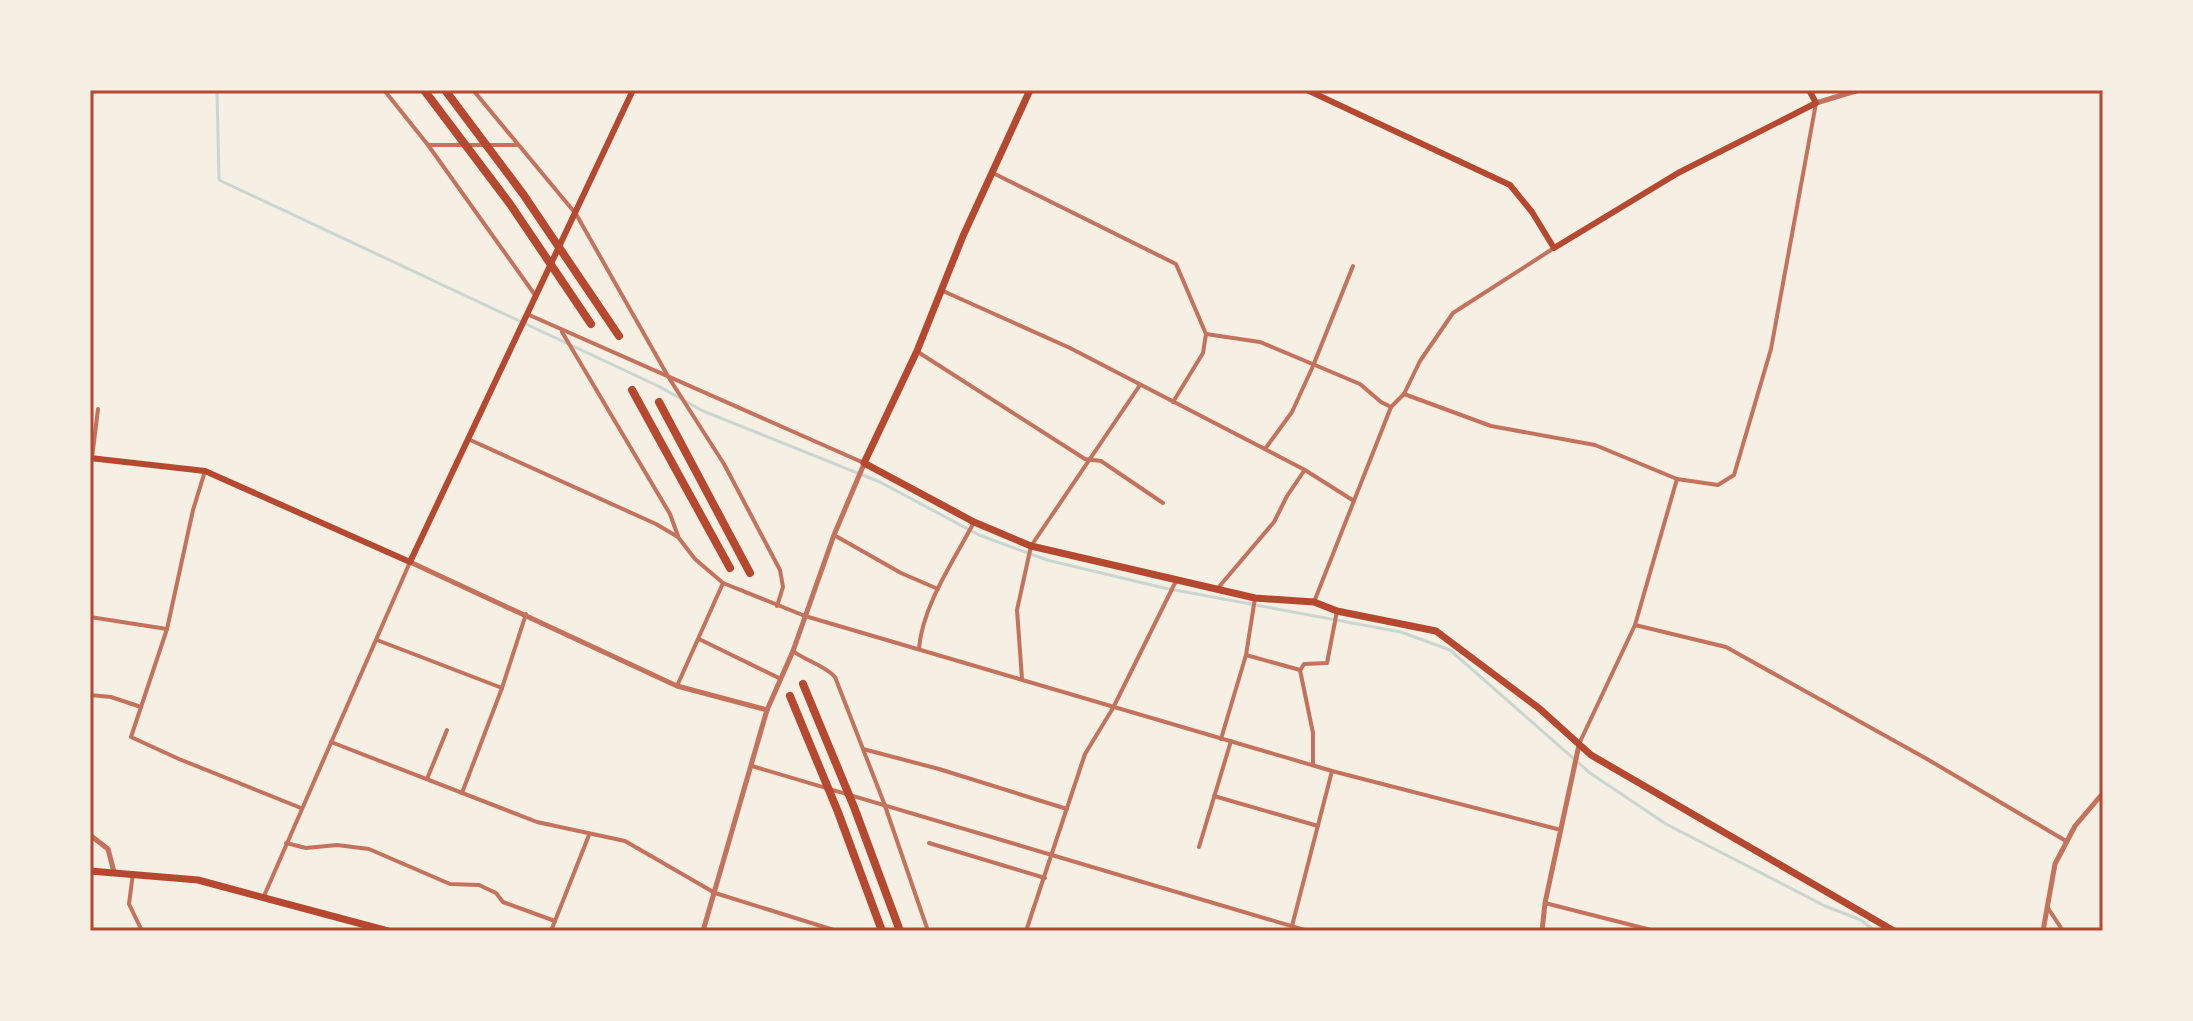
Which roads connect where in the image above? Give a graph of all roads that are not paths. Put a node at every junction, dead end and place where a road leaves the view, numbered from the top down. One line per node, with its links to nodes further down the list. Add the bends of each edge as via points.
1 (384, 90): 11 (street)
2 (424, 90): 20 (highway)
3 (445, 90): 23 (highway)
4 (473, 90): 12 (street)
5 (633, 90): 14 (main road)
6 (1030, 90): 13 (main road)
7 (1307, 90): 15 (main road, via 1510,185)
8 (1809, 90): 10 (main road)
9 (1859, 90): 10 (street)
10 (1816, 103): 15 (main road, via 1678,173); 41 (street, via 1771,349 1734,475 1718,485)
11 (430, 145): 12 (street); 17 (street)
12 (514, 145): 14 (street)
13 (993, 173): 18 (main road); 22 (street, via 1176,264)
14 (576, 214): 17 (main road); 26 (street)
15 (1554, 248): 29 (street, via 1453,313)
16 (1353, 266): 25 (street)
17 (537, 291): 19 (main road)
18 (943, 291): 24 (main road); 27 (street)
19 (527, 314): 21 (street); 34 (main road)
20 (591, 324)
21 (561, 330): 26 (street); 46 (street, via 670,514)
22 (1206, 334): 25 (street, via 1260,342); 31 (street, via 1203,353)
23 (619, 336)
24 (917, 351): 37 (street); 38 (main road)
25 (1313, 366): 32 (street, via 1360,384); 35 (street, via 1292,412)
26 (669, 378): 38 (street); 57 (street, via 724,464 780,570 783,587)
27 (1140, 385): 31 (street); 37 (street)
28 (632, 390): 49 (highway)
29 (1404, 394): 32 (street); 41 (street, via 1491,426 1595,445)
30 (659, 402): 50 (highway)
31 (1173, 402): 35 (street)
32 (1391, 407): 42 (street)
33 (98, 409): 36 (street)
34 (468, 439): 46 (street); 48 (main road)
35 (1265, 449): 39 (street)
36 (91, 458): 40 (main road)
37 (1091, 459): 43 (street); 47 (street)
38 (864, 463): 44 (main road); 45 (street)
39 (1305, 470): 42 (street); 53 (street, via 1274,522)
40 (205, 471): 48 (main road); 63 (street)
41 (1677, 479): 62 (street)
42 (1354, 501): 56 (street)
43 (1163, 503)
44 (974, 522): 47 (main road); 54 (street)
45 (834, 535): 54 (street); 60 (street)
46 (678, 537): 52 (street)
47 (1031, 546): 51 (main road); 71 (street, via 1017,610)
48 (410, 562): 59 (street); 64 (street)
49 (730, 568)
50 (750, 573)
51 (1176, 581): 53 (main road); 78 (street)
52 (723, 583): 57 (street); 65 (street)
53 (1218, 588): 55 (main road)
54 (938, 589): 66 (street, via 921,625)
55 (1255, 598): 56 (main road); 68 (street)
56 (1314, 602): 58 (main road)
57 (777, 606): 60 (street)
58 (1337, 611): 69 (street, via 1327,663 1304,664); 84 (main road, via 1436,631)
59 (526, 614): 73 (street); 74 (street)
60 (805, 616): 66 (street); 67 (street)
61 (90, 617): 63 (street)
62 (1635, 625): 84 (street); 100 (street, via 1726,647)
63 (167, 629): 77 (street)
64 (376, 639): 74 (street); 83 (street)
65 (699, 639): 70 (street); 73 (street)
66 (919, 648): 71 (street)
67 (793, 651): 70 (street); 85 (street, via 835,677)
68 (1246, 655): 69 (street); 81 (street)
69 (1300, 670): 86 (street, via 1313,733)
70 (781, 679): 79 (street)
71 (1022, 679): 78 (street)
72 (803, 684): 121 (highway)
73 (677, 686): 79 (street)
74 (502, 688): 90 (street)
75 (90, 695): 77 (street)
76 (790, 696): 120 (highway)
77 (141, 707): 94 (street, via 131,737)
78 (1113, 708): 81 (street); 95 (street, via 1085,754)
79 (767, 710): 87 (street)
80 (447, 730): 89 (street)
81 (1221, 739): 82 (street)
82 (1231, 741): 86 (street); 92 (street)
83 (331, 742): 89 (street); 94 (street)
84 (1579, 744): 97 (street); 127 (main road)
85 (863, 749): 93 (street); 95 (street)
86 (1313, 764): 88 (street)
87 (752, 766): 93 (street); 109 (street)
88 (1332, 771): 96 (street); 97 (street)
89 (427, 779): 90 (street)
90 (462, 793): 99 (street)
91 (2103, 793): 100 (street)
92 (1214, 796): 96 (street); 103 (street)
93 (884, 803): 104 (street); 122 (street)
94 (301, 808): 101 (street)
95 (1067, 809): 104 (street)
96 (1318, 826): 114 (street)
97 (1561, 830): 111 (street)
98 (90, 835): 106 (street, via 108,849)
99 (589, 835): 109 (street, via 625,841); 113 (street)
100 (2066, 841): 112 (street, via 2052,876)
101 (286, 843): 110 (street); 113 (street, via 369,849 450,884 479,885 503,902)
102 (929, 843): 108 (street)
103 (1199, 847)
104 (1053, 855): 108 (street); 114 (street)
105 (90, 871): 106 (main road)
106 (114, 872): 107 (main road)
107 (133, 873): 110 (main road, via 198,880); 115 (street, via 129,904)
108 (1045, 878): 123 (street)
109 (715, 893): 118 (street); 119 (street)
110 (264, 896): 116 (main road)
111 (1545, 903): 125 (street); 126 (street)
112 (2048, 908): 128 (street); 129 (street)
113 (555, 921): 117 (street)
114 (1292, 926): 124 (street)
115 (142, 931)
116 (388, 931)
117 (551, 931)
118 (703, 931)
119 (837, 931)
120 (882, 931)
121 (900, 931)
122 (928, 931)
123 (1026, 931)
124 (1308, 931)
125 (1542, 931)
126 (1655, 931)
127 (1894, 931)
128 (2043, 931)
129 (2063, 931)

